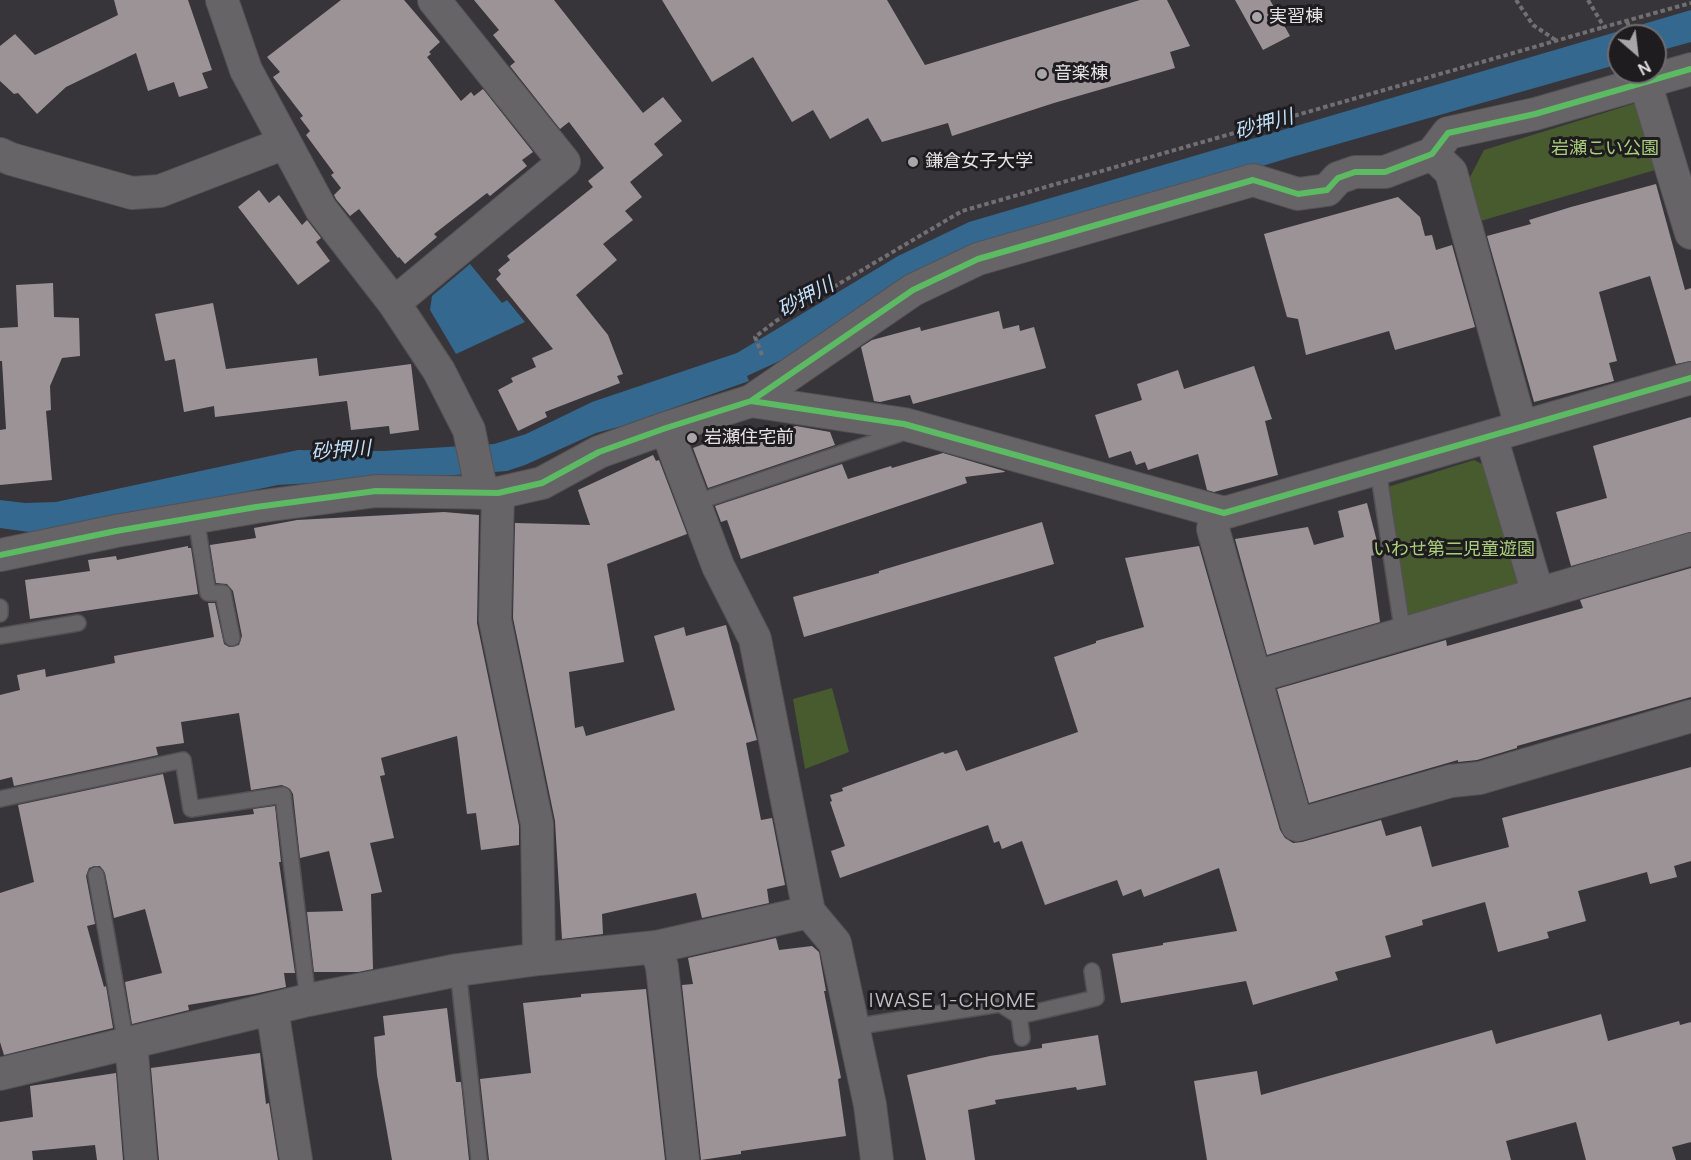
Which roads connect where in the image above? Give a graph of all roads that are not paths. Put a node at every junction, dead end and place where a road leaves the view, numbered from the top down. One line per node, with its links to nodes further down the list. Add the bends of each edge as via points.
1 (222, 0): 7 (street, via 246,70)
2 (434, 0): 11 (street, via 564,162)
3 (1691, 69): 4 (street)
4 (1667, 76)
5 (1638, 84): 9 (street, via 1535,114 1448,133)
6 (1646, 84): 10 (street)
7 (285, 143): 8 (street, via 160,191 132,193); 11 (street, via 321,209)
8 (0, 154)
9 (1432, 154): 13 (street, via 1385,172 1355,171 1338,178 1326,190 1298,194 1253,180 978,260 914,290); 15 (street, via 1451,172)
10 (1691, 233)
11 (394, 303): 19 (street, via 439,371 469,430)
12 (1691, 378): 15 (street)
13 (751, 401): 14 (street); 16 (street)
14 (904, 424): 20 (lane, via 899,434); 21 (street)
15 (1521, 427): 17 (street)
16 (666, 428): 19 (street, via 599,452 542,483); 20 (street)
17 (1491, 436): 18 (street); 25 (street)
18 (1378, 469): 21 (street, via 1224,513); 29 (lane)
19 (486, 490): 22 (street, via 376,491); 38 (street, via 495,620 537,824)
20 (694, 503): 36 (street, via 718,566 755,639)
21 (1216, 511): 32 (street, via 1213,529)
22 (196, 518): 24 (street); 31 (lane, via 208,593 223,593)
23 (1691, 549): 25 (street)
24 (0, 555)
25 (1538, 594): 29 (street)
26 (0, 607): 27 (lane)
27 (0, 614)
28 (78, 623): 30 (lane)
29 (1403, 634): 32 (street)
30 (0, 636)
31 (232, 638)
32 (1255, 677): 33 (street, via 1298,825 1451,781 1480,778)
33 (1691, 716)
34 (0, 799): 41 (lane, via 183,760 191,809 283,795)
35 (96, 875): 46 (lane)
36 (808, 912): 37 (street); 44 (street, via 835,943)
37 (656, 946): 38 (street); 51 (street, via 662,967)
38 (539, 959): 39 (street)
39 (459, 970): 41 (street); 50 (lane)
40 (1092, 971): 43 (lane, via 1096,998)
41 (308, 1000): 42 (street)
42 (272, 1009): 46 (street); 49 (street)
43 (1019, 1016): 44 (lane, via 1000,1004); 45 (lane)
44 (853, 1027): 52 (street)
45 (1022, 1038)
46 (129, 1043): 47 (street); 48 (street)
47 (0, 1074)
48 (141, 1160)
49 (296, 1160)
50 (479, 1160)
51 (683, 1160)
52 (877, 1160)

